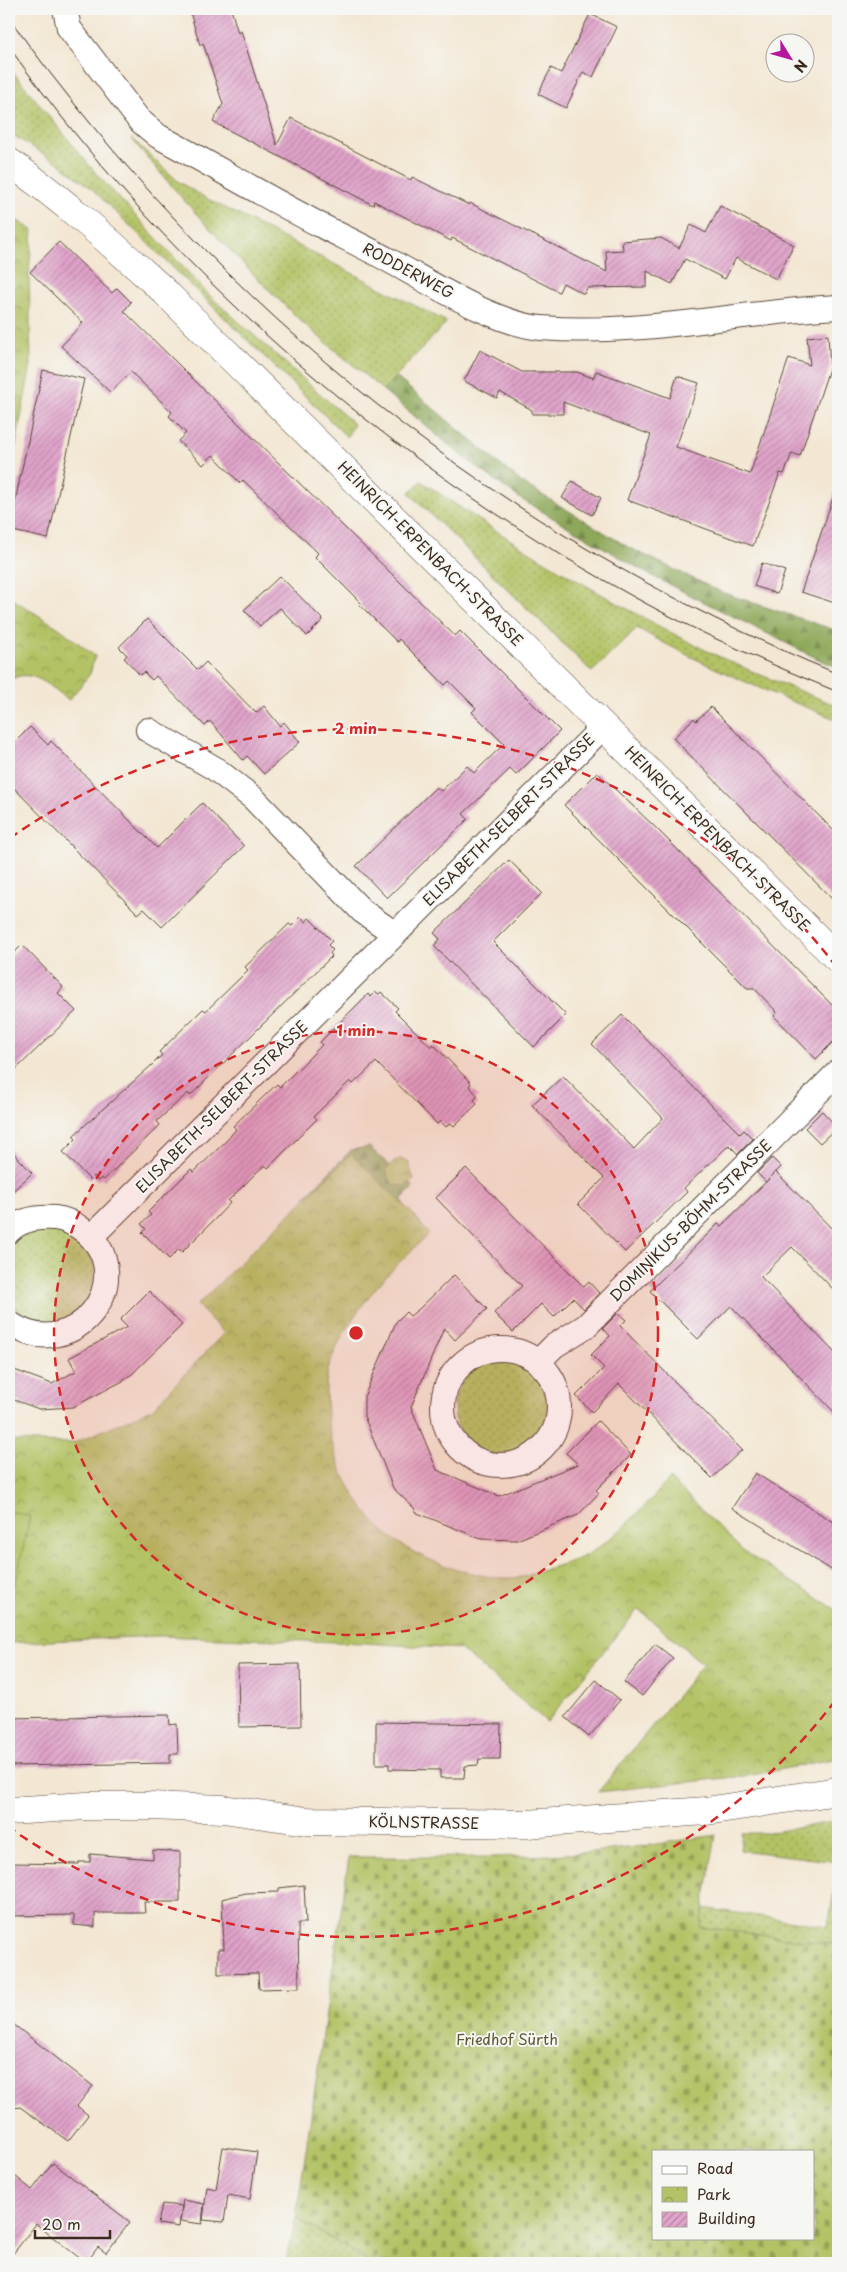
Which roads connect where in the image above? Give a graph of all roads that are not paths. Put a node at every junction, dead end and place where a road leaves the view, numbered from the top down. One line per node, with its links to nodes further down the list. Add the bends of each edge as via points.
1 (65, 9): 3 (street, RODDERWEG, via 69,28 139,120 158,136 432,286 501,317 540,328 611,329)
2 (9, 162): 4 (street, HEINRICH-ERPENBACH-STRASSE, via 86,220 163,290)
3 (838, 307)
4 (603, 727): 6 (street, ELISABETH-SELBERT-STRASSE); 7 (street, HEINRICH-ERPENBACH-STRASSE)
5 (148, 730): 6 (street, via 214,768 252,798 362,911)
6 (395, 934): 10 (street, ELISABETH-SELBERT-STRASSE)
7 (838, 959)
8 (838, 1072): 12 (street, DOMINIKUS-BÖHM-STRASSE, via 586,1326 554,1346)
9 (9, 1231): 10 (street, via 27,1220 51,1218 74,1224)
10 (91, 1237): 11 (street, via 104,1261 106,1278 97,1309 86,1321 72,1331 56,1336 24,1332)
11 (9, 1324)
12 (538, 1362): 12 (street, via 556,1387 559,1402 554,1433 545,1446 519,1463 504,1466 474,1459 461,1450 449,1432 443,1410 444,1396 457,1369 468,1359 496,1349 525,1354)
13 (838, 1791): 14 (street, KÖLNSTRASSE, via 706,1810 527,1824 307,1821 223,1809 150,1806 86,1806)
14 (9, 1812)

